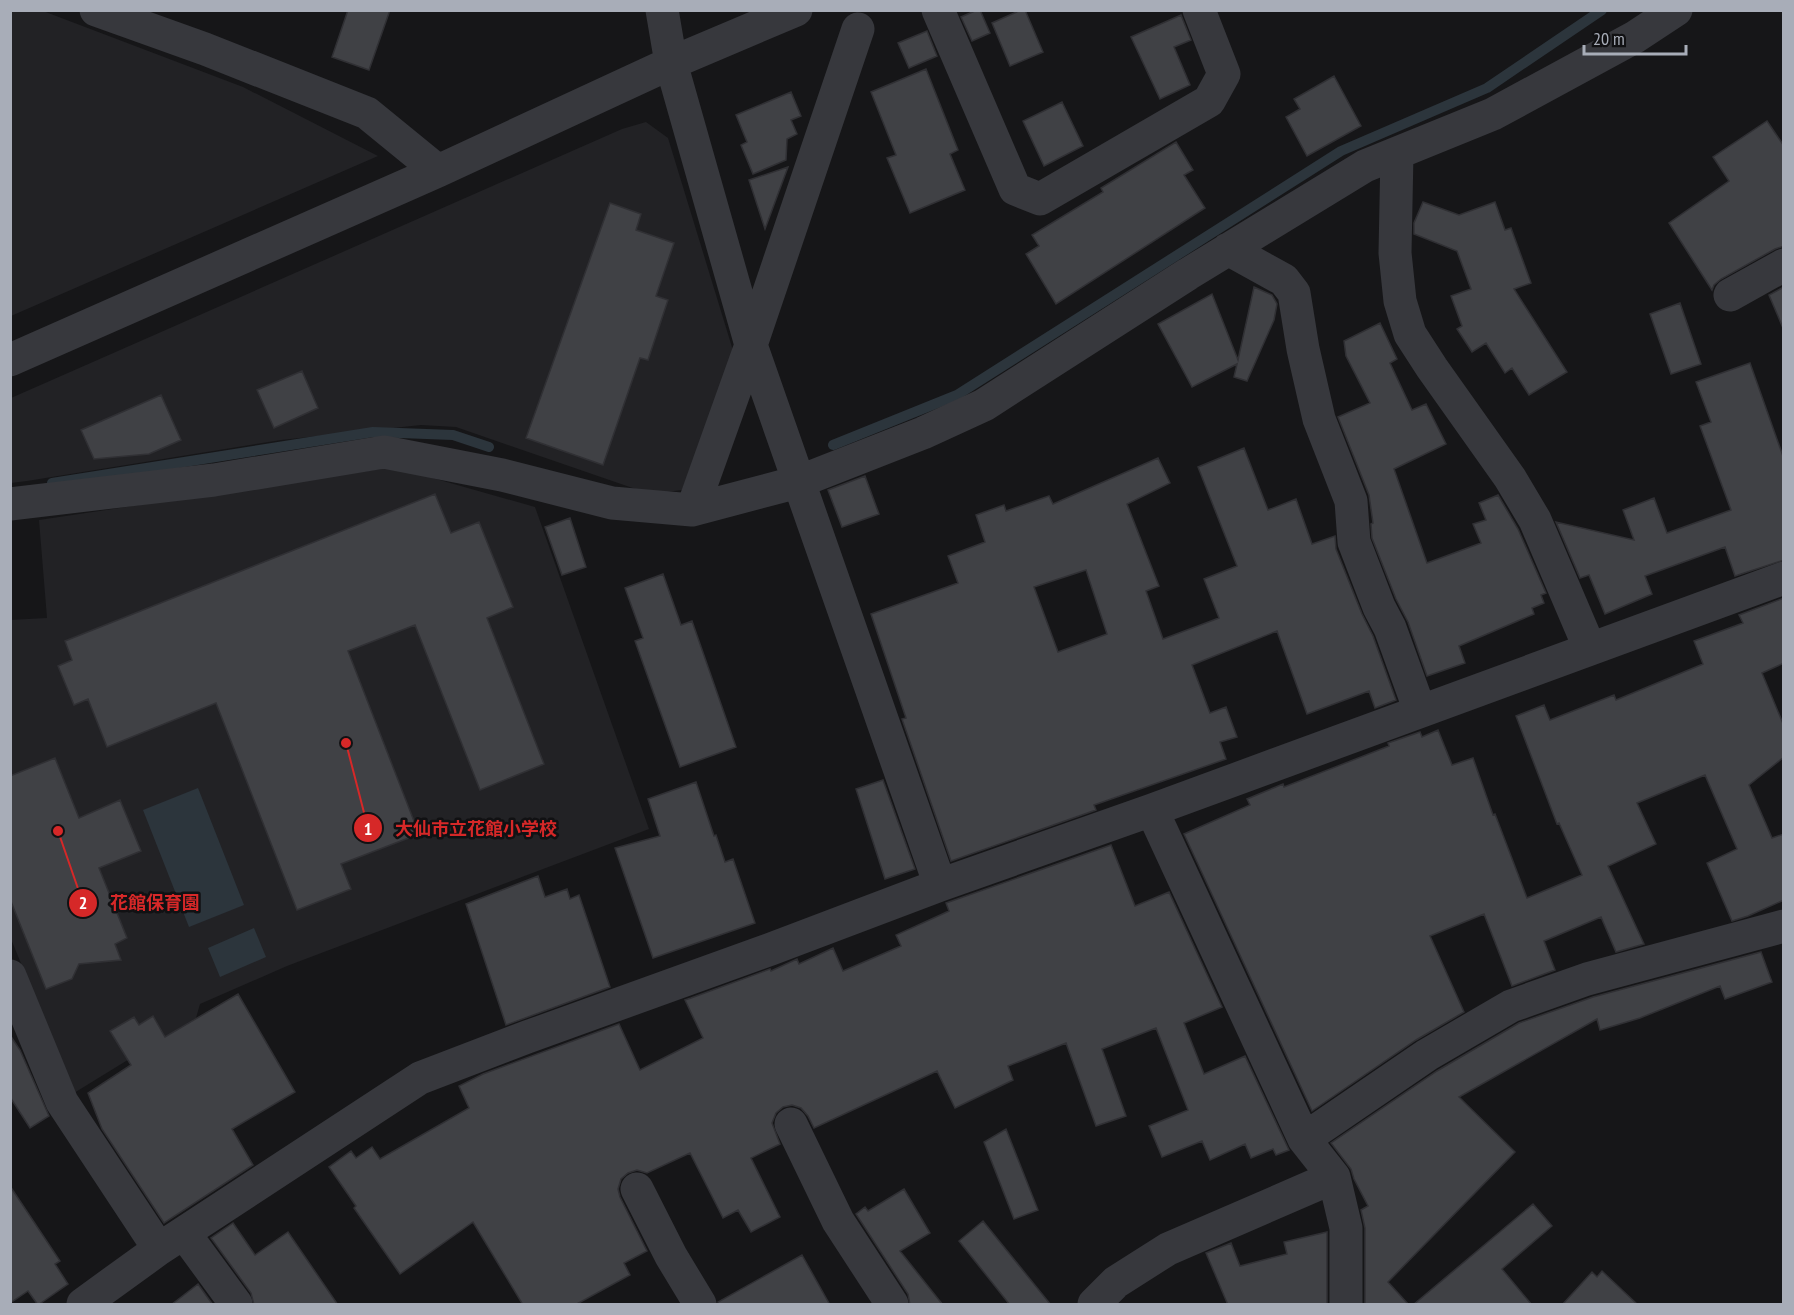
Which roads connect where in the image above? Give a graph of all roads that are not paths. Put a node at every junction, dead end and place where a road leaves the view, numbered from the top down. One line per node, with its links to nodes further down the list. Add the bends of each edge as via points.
1 (96, 10): 10 (street, via 367,113)
2 (662, 10): 8 (street)
3 (796, 10): 8 (street)
4 (938, 10): 5 (street, via 1015,189 1040,198 1209,101 1224,74)
5 (1200, 10)
6 (1676, 10): 9 (street, via 1635,37 1493,114)
7 (858, 29): 14 (street)
8 (671, 63): 10 (street); 14 (street)
9 (1397, 153): 11 (street, via 1365,166); 20 (street, via 1395,253 1400,301 1410,334 1535,520)
10 (438, 171): 15 (street)
11 (1228, 249): 16 (street, via 984,405); 21 (street, via 1284,280 1294,293 1319,419 1350,501 1354,542)
12 (1784, 265): 13 (street)
13 (1730, 295)
14 (751, 345): 16 (street); 18 (street)
15 (10, 360)
16 (798, 482): 18 (street); 23 (street)
17 (10, 504): 18 (street, via 214,480 384,452 502,474 612,503)
18 (692, 510)
19 (1784, 578): 20 (street)
20 (1590, 650): 21 (street)
21 (1420, 711): 22 (street)
22 (1152, 810): 23 (street); 27 (street)
23 (940, 885): 30 (street, via 420,1078)
24 (1784, 926): 27 (street, via 1587,979 1511,1006 1427,1055)
25 (10, 976): 30 (street, via 62,1102)
26 (791, 1125): 34 (street, via 838,1221)
27 (1304, 1139): 28 (street)
28 (1334, 1177): 35 (street, via 1168,1249 1116,1282); 36 (street, via 1346,1228)
29 (637, 1189): 33 (street)
30 (172, 1241): 31 (street); 32 (street)
31 (83, 1305)
32 (236, 1305)
33 (700, 1305)
34 (892, 1305)
35 (1094, 1305)
36 (1346, 1305)

